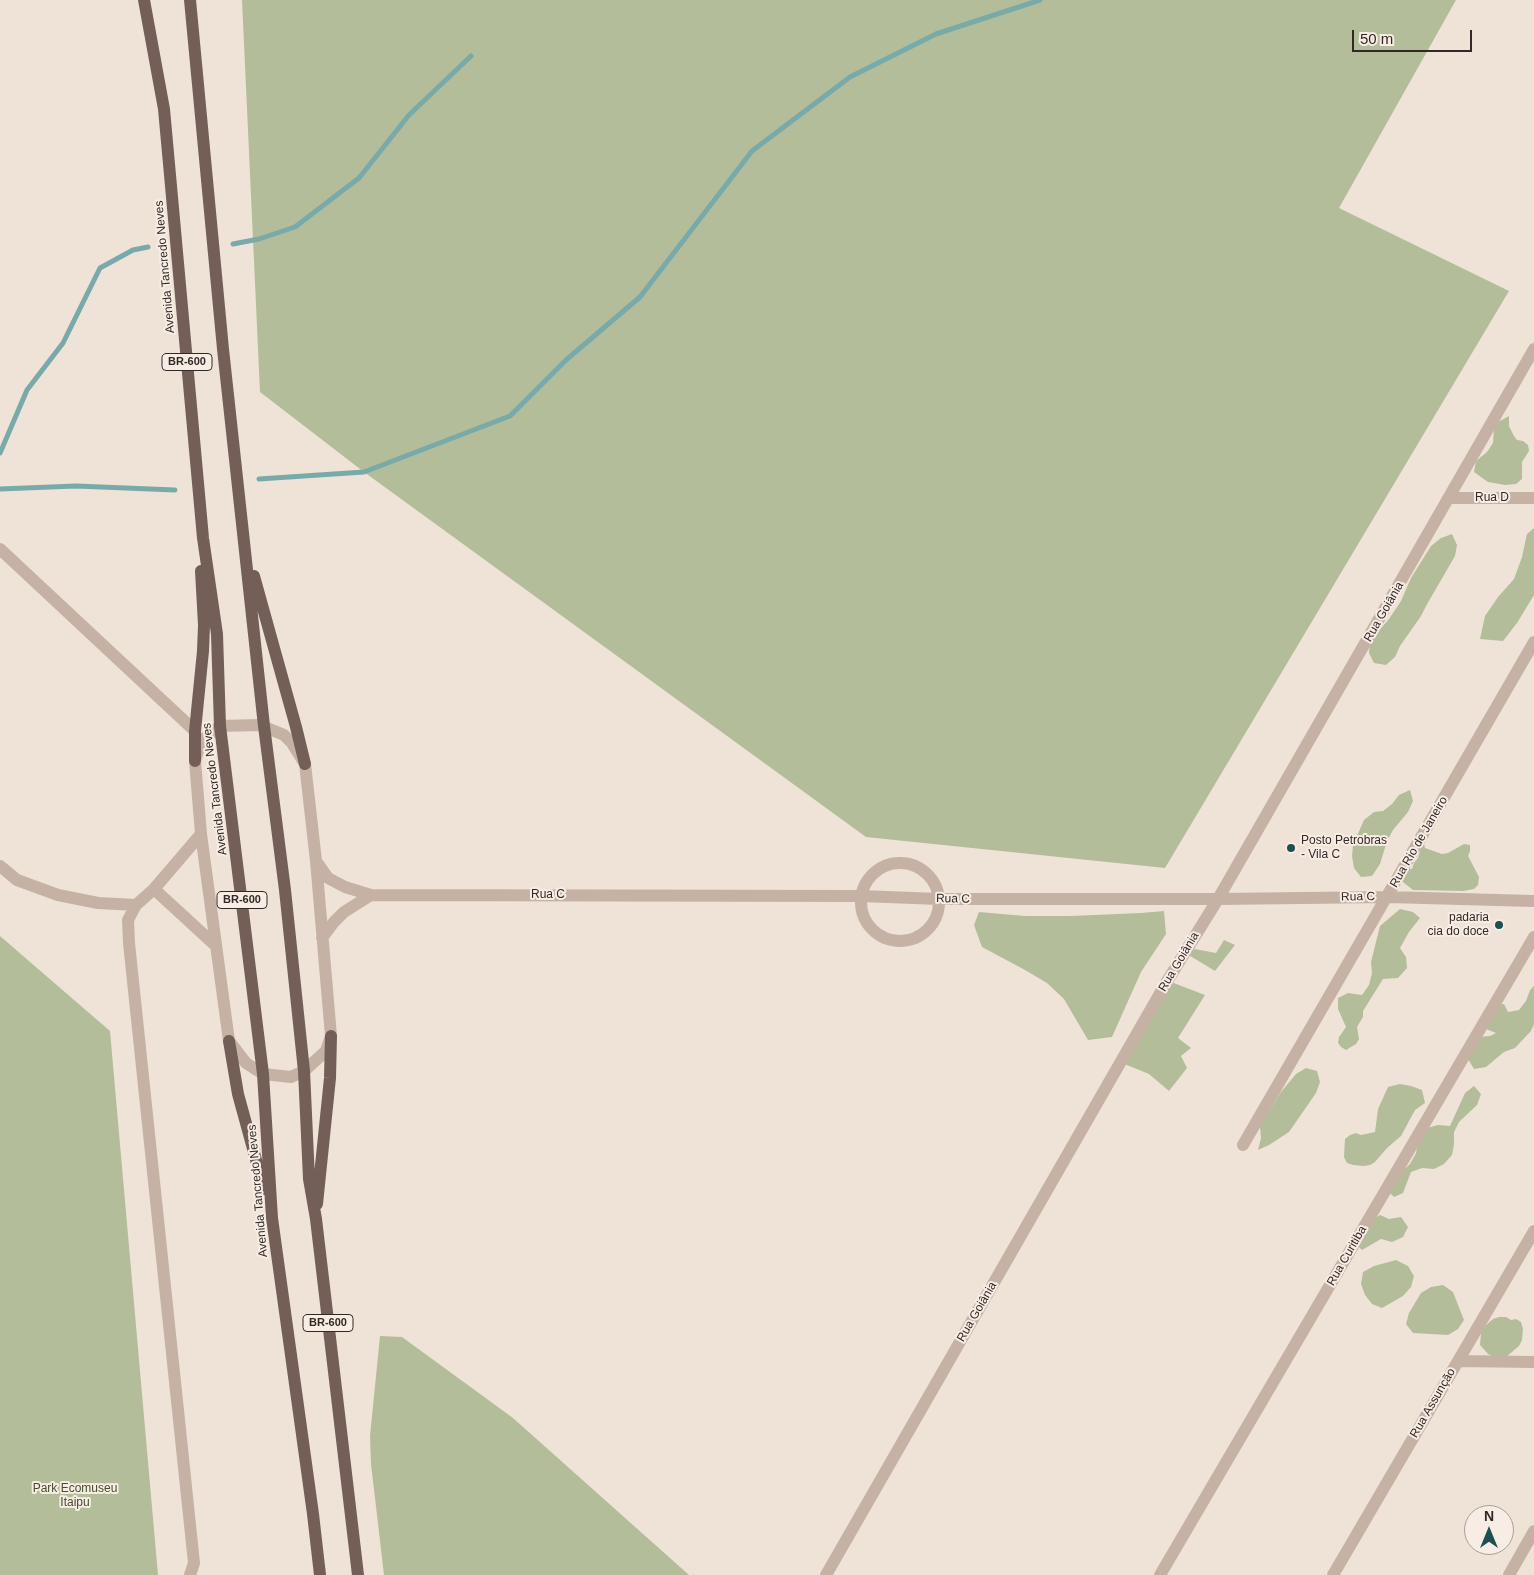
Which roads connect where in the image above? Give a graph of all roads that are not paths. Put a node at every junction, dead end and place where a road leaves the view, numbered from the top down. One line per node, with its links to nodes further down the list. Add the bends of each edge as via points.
1 (144, 0): 6 (main road, Avenida Tancredo Neves / BR-600, via 164,109)
2 (190, 0): 7 (main road, BR-600)
3 (1534, 349): 4 (street, Rua Goiânia)
4 (1449, 498): 5 (street, Rua D); 23 (street, Rua Goiânia)
5 (1534, 498)
6 (203, 538): 10 (main road, Avenida Tancredo Neves / BR-600, via 217,634); 12 (main road, via 203,652)
7 (244, 540): 11 (main road, BR-600); 14 (main road)
8 (0, 550): 12 (street)
9 (1534, 642): 21 (street, Rua Rio de Janeiro)
10 (220, 726): 11 (street); 13 (street, via 201,741); 32 (main road, Avenida Tancredo Neves / BR-600)
11 (264, 726): 14 (street, via 292,742); 31 (main road, BR-600)
12 (195, 731): 13 (main road)
13 (195, 761): 15 (street)
14 (305, 764): 16 (street)
15 (201, 834): 18 (street); 28 (street)
16 (316, 862): 19 (street, Rua C, via 328,878); 27 (street)
17 (0, 866): 25 (street, via 17,880 58,895 98,903)
18 (154, 889): 25 (street); 28 (street)
19 (371, 895): 20 (street, Rua C); 27 (street, via 344,912)
20 (861, 896): 22 (street, Rua C); 22 (street, via 873,873 899,863 926,872 937,888); 22 (street, via 863,917 868,925 891,941 910,940 927,931 937,915)
21 (1388, 897): 23 (street, Rua C); 24 (street, Rua C); 33 (street, Rua Rio de Janeiro)
22 (939, 900): 23 (street, Rua C)
23 (1218, 900): 43 (street, Rua Goiânia, via 1166,983)
24 (1534, 901)
25 (136, 905): 40 (street, via 128,920 129,943 194,1563)
26 (1534, 937): 44 (street, Rua Curitiba)
27 (322, 938): 29 (street)
28 (215, 945): 30 (street)
29 (331, 1036): 31 (street, via 326,1051); 35 (main road)
30 (229, 1041): 32 (street, via 246,1063); 34 (main road, via 238,1094)
31 (304, 1071): 32 (street, via 291,1077); 35 (main road, BR-600, via 309,1179)
32 (263, 1074): 34 (main road, Avenida Tancredo Neves / BR-600)
33 (1243, 1145)
34 (272, 1218): 41 (main road, Avenida Tancredo Neves / BR-600)
35 (316, 1219): 42 (main road, BR-600)
36 (1534, 1231): 37 (street, Rua Assunção)
37 (1458, 1361): 38 (street); 45 (street, Rua Assunção)
38 (1534, 1362)
39 (1534, 1531): 46 (street)
40 (190, 1575)
41 (320, 1575)
42 (358, 1575)
43 (826, 1575)
44 (1160, 1575)
45 (1332, 1575)
46 (1509, 1575)

